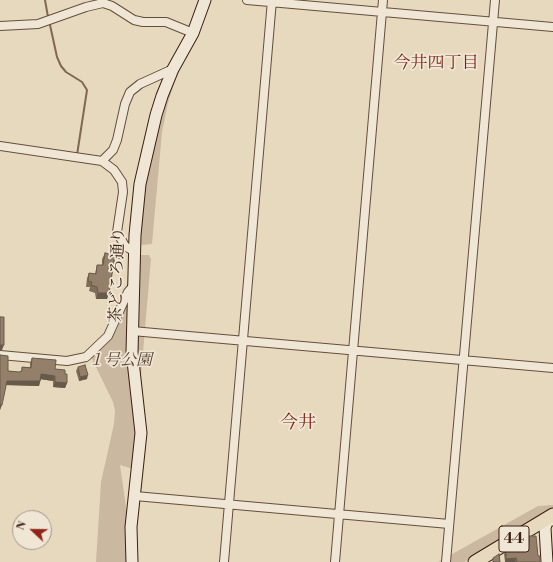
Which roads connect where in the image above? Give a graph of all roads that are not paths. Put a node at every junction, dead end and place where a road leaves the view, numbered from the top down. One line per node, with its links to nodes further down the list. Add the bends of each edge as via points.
1 (205, 0): 10 (street, 茶どころ通り)
2 (248, 0): 5 (street)
3 (383, 0): 6 (street)
4 (495, 0): 7 (street)
5 (272, 1): 6 (street); 17 (street)
6 (382, 12): 7 (street); 18 (street)
7 (493, 22): 9 (street); 20 (street)
8 (0, 26): 10 (street, via 38,24 86,6 103,3 134,20 166,22)
9 (553, 27)
10 (193, 33): 11 (street, 茶どころ通り)
11 (173, 69): 13 (street, via 140,84 130,92 113,150); 14 (street, 茶どころ通り, via 156,115 142,172)
12 (0, 146): 13 (street)
13 (102, 161): 14 (street, via 114,170 122,182 117,232 125,246)
14 (135, 252): 15 (street, 茶どころ通り)
15 (133, 286): 16 (street, 茶どころ通り); 19 (street, via 108,336 86,357 67,361)
16 (132, 331): 17 (street); 22 (street, 茶どころ通り, via 132,363 141,428)
17 (242, 342): 18 (street); 23 (street)
18 (353, 351): 20 (street); 24 (street)
19 (0, 355)
20 (464, 360): 21 (street); 26 (street)
21 (553, 368)
22 (135, 496): 23 (street); 27 (street, 茶どころ通り, via 131,526)
23 (229, 505): 24 (street); 28 (street)
24 (339, 514): 26 (street); 29 (street)
25 (551, 518): 31 (main road, 44); 32 (street, via 545,528)
26 (449, 524): 30 (street)
27 (132, 562)
28 (224, 562)
29 (335, 562)
30 (446, 562)
31 (475, 562)
32 (547, 562)

